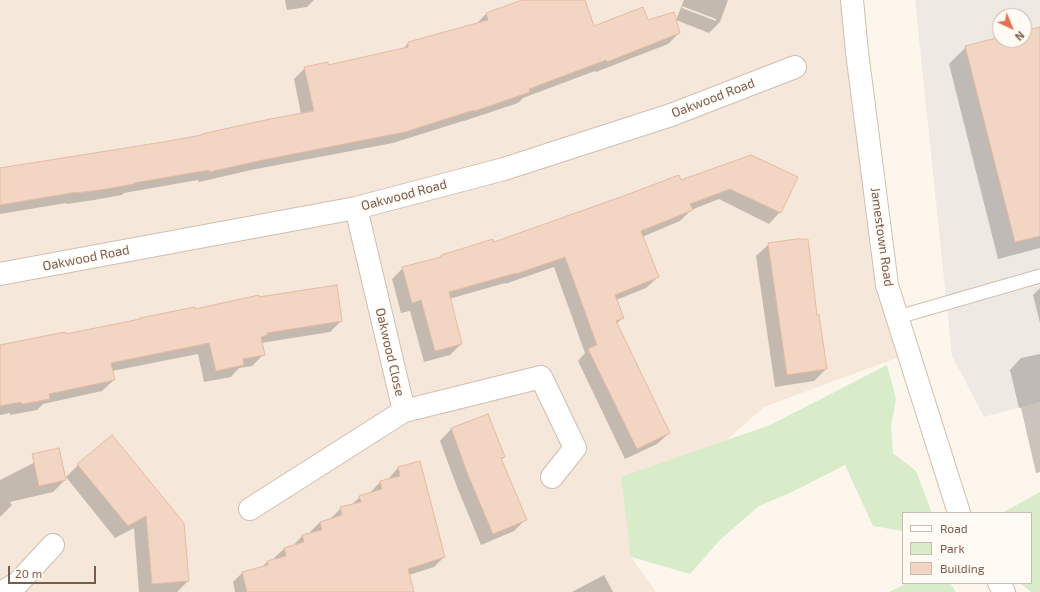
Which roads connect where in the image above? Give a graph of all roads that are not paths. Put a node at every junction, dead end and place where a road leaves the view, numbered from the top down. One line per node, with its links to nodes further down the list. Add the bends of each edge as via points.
1 (852, 0): 6 (street, Jamestown Road, via 888,285)
2 (795, 67): 3 (street, Oakwood Road, via 671,115 504,169)
3 (356, 208): 4 (street, Oakwood Road); 7 (street, Oakwood Close)
4 (0, 274)
5 (1040, 276): 6 (lane)
6 (898, 317): 10 (street, Jamestown Road)
7 (404, 410): 8 (street, via 541,377 575,448); 9 (street, Oakwood Close)
8 (552, 478)
9 (250, 509)
10 (960, 512)
11 (53, 545): 12 (street, via 18,583)
12 (2, 592)

